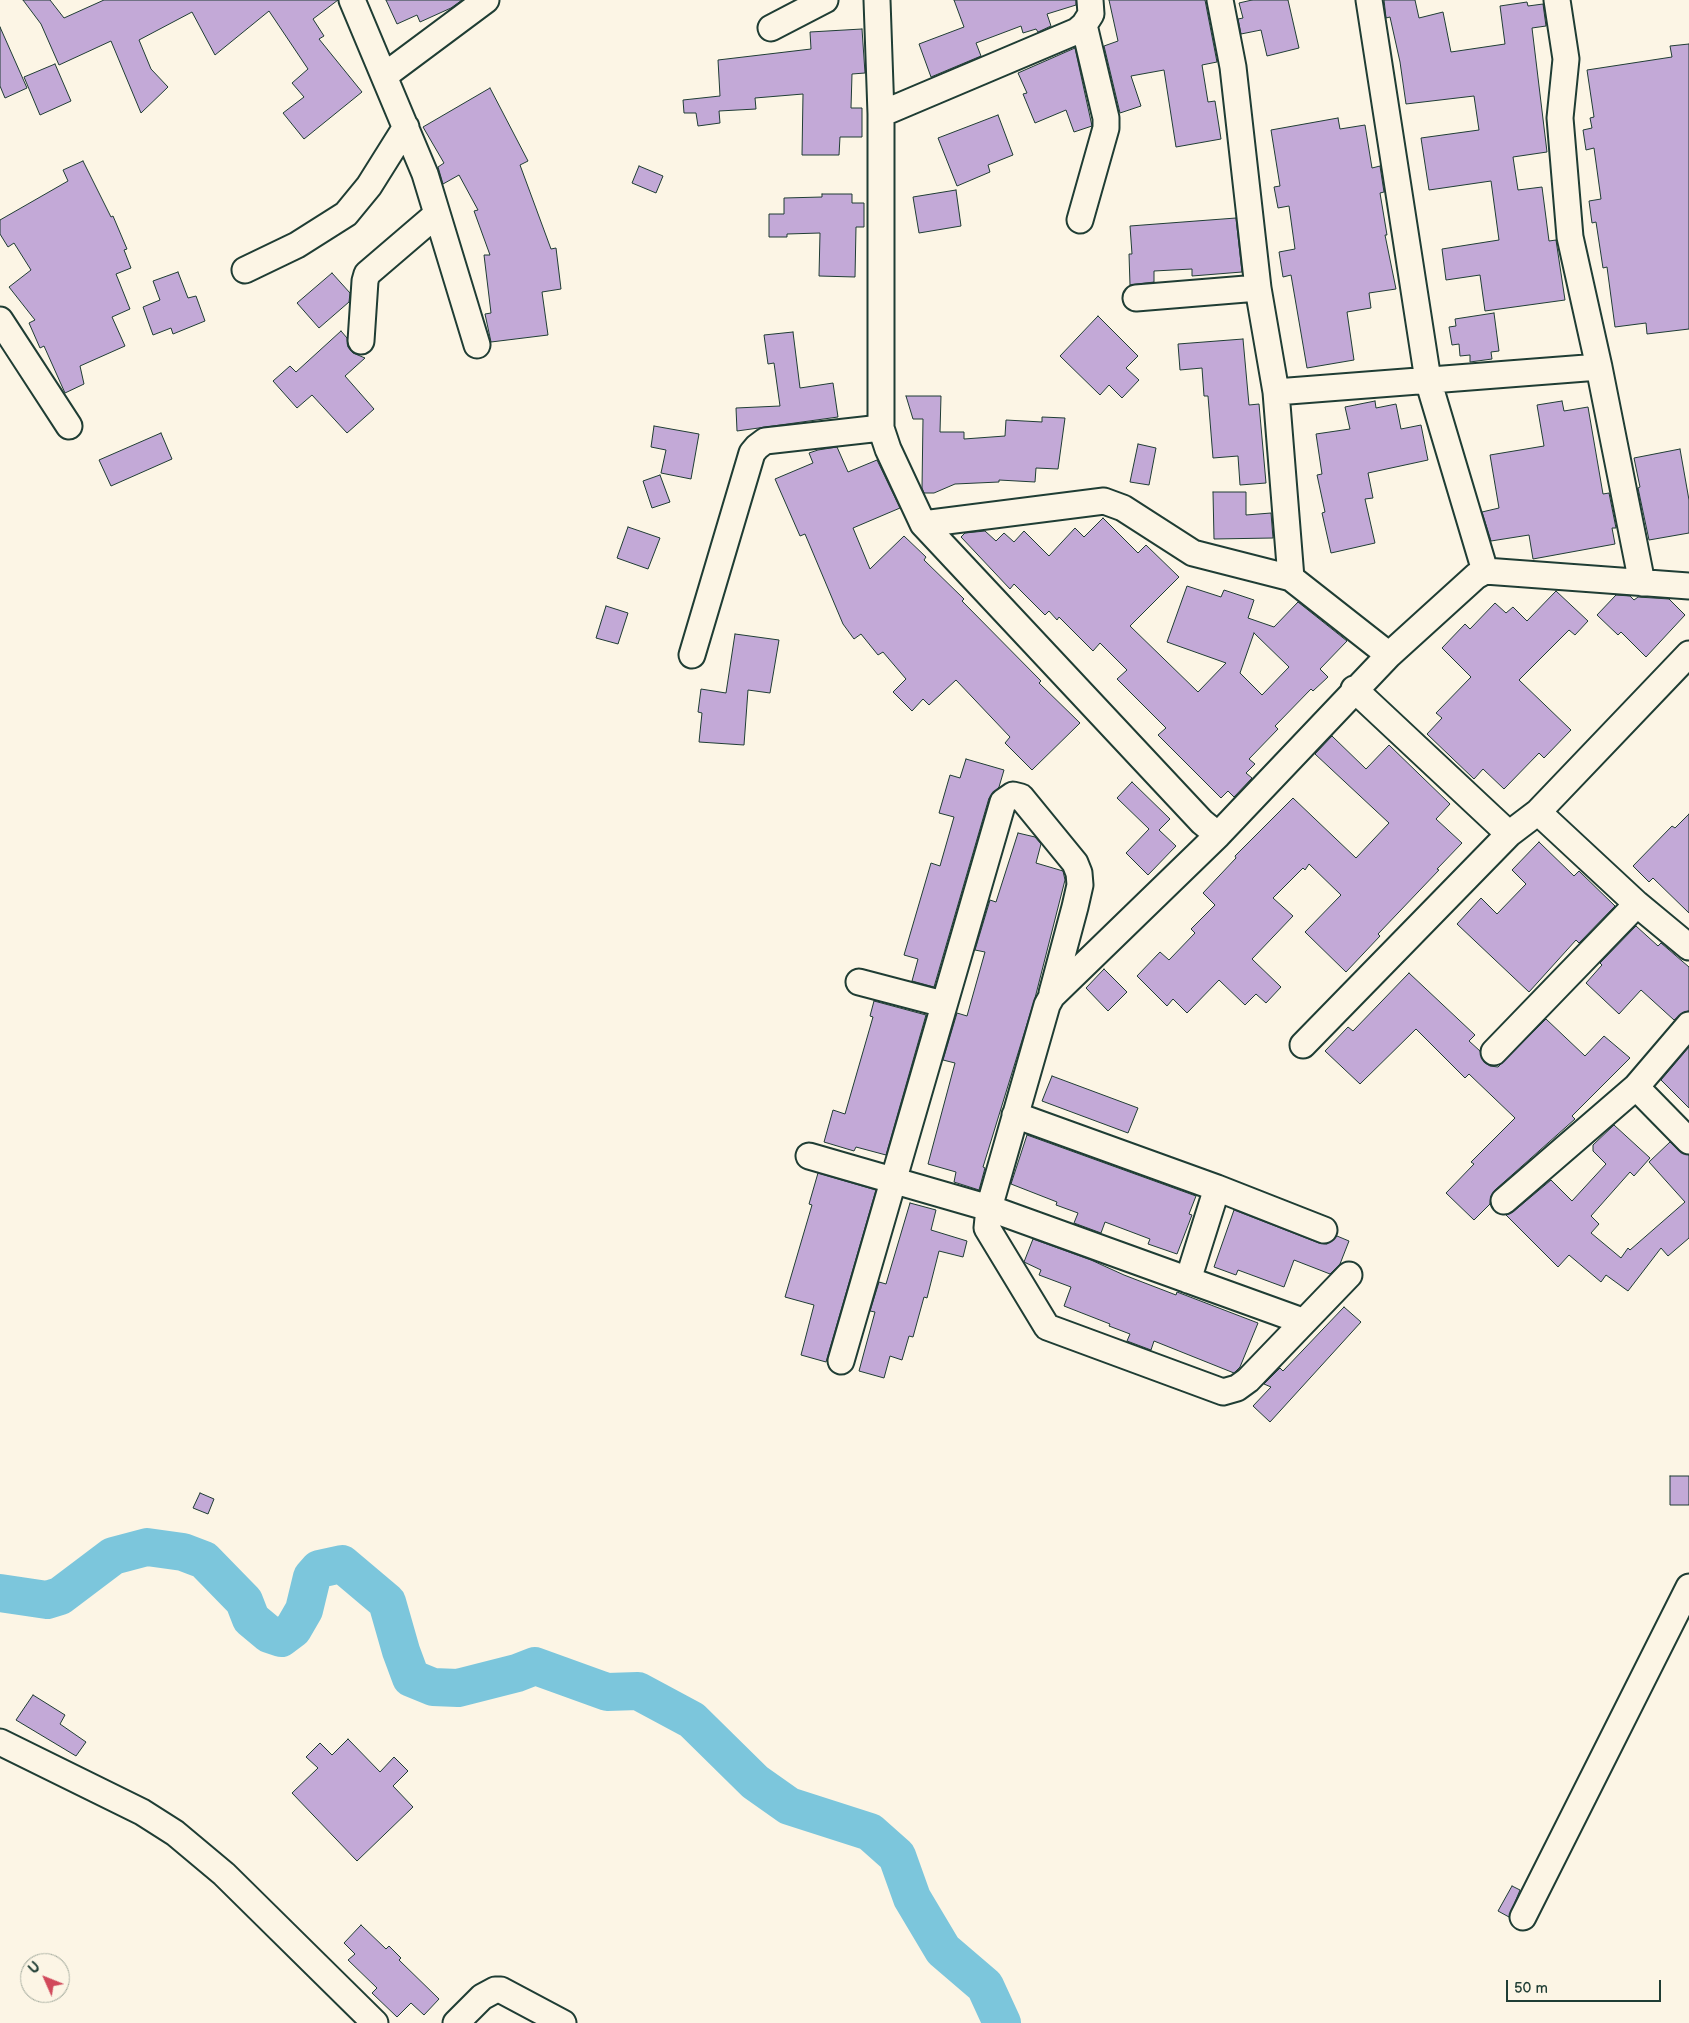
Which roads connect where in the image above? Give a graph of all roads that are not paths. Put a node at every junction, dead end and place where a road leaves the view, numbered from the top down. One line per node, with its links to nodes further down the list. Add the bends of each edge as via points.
1 (352, 0): 11 (street)
2 (486, 0): 11 (street)
3 (825, 0): 10 (street)
4 (877, 0): 12 (street)
5 (1090, 0): 9 (street, via 1091,14)
6 (1220, 0): 17 (street, via 1233,67)
7 (1369, 0): 23 (street)
8 (1557, 0): 22 (street, via 1566,59 1560,118 1570,237)
9 (1084, 25): 12 (street, via 1064,37); 15 (street, via 1106,128)
10 (771, 28)
11 (384, 76): 13 (street)
12 (881, 114): 26 (street)
13 (406, 127): 14 (street); 16 (street, via 369,186 346,214 298,245)
14 (438, 214): 20 (street, via 368,274); 21 (street)
15 (1080, 220)
16 (245, 270)
17 (1258, 288): 18 (street); 24 (street)
18 (1136, 298)
19 (0, 320): 25 (street)
20 (361, 341)
21 (477, 345)
22 (1599, 367): 23 (street); 30 (street)
23 (1428, 380): 24 (street); 28 (street)
24 (1276, 392): 29 (street)
25 (69, 426)
26 (881, 428): 27 (street); 33 (street, via 765,441 756,447)
27 (922, 524): 29 (street, via 1104,501 1123,508 1193,553); 38 (street, via 1202,822)
28 (1485, 571): 30 (street); 34 (street)
29 (1291, 578): 34 (street)
30 (1642, 584): 31 (street)
31 (1689, 586)
32 (1689, 654): 36 (street)
33 (692, 655)
34 (1389, 655): 35 (street)
35 (1354, 689): 37 (street); 38 (street)
36 (1538, 812): 37 (street); 39 (street)
37 (1509, 834): 45 (street)
38 (1218, 835): 42 (street)
39 (1637, 904): 40 (street); 46 (street)
40 (1689, 946)
41 (858, 982): 43 (street)
42 (1052, 996): 43 (street, via 1080,885 1079,873 1075,863 1021,797 1013,795 1003,802); 48 (street)
43 (943, 1004): 51 (street)
44 (1689, 1025): 47 (street)
45 (1303, 1045)
46 (1494, 1052)
47 (1636, 1087): 49 (street); 53 (street)
48 (1015, 1115): 52 (street); 54 (street)
49 (1689, 1141)
50 (809, 1156): 51 (street)
51 (893, 1180): 54 (street); 59 (street)
52 (1217, 1188): 55 (street); 57 (street)
53 (1504, 1201)
54 (989, 1208): 57 (street); 58 (street, via 989,1232 1046,1327 1194,1382 1223,1392 1237,1388)
55 (1324, 1230)
56 (1349, 1275): 58 (street)
57 (1188, 1280): 58 (street)
58 (1302, 1322)
59 (841, 1361)
60 (1689, 1586): 62 (street)
61 (0, 1742): 63 (street, via 142,1812 175,1834 224,1874)
62 (1523, 1917)
63 (375, 2023)
64 (456, 2023): 65 (street, via 482,1997 501,1990)
65 (563, 2023)

